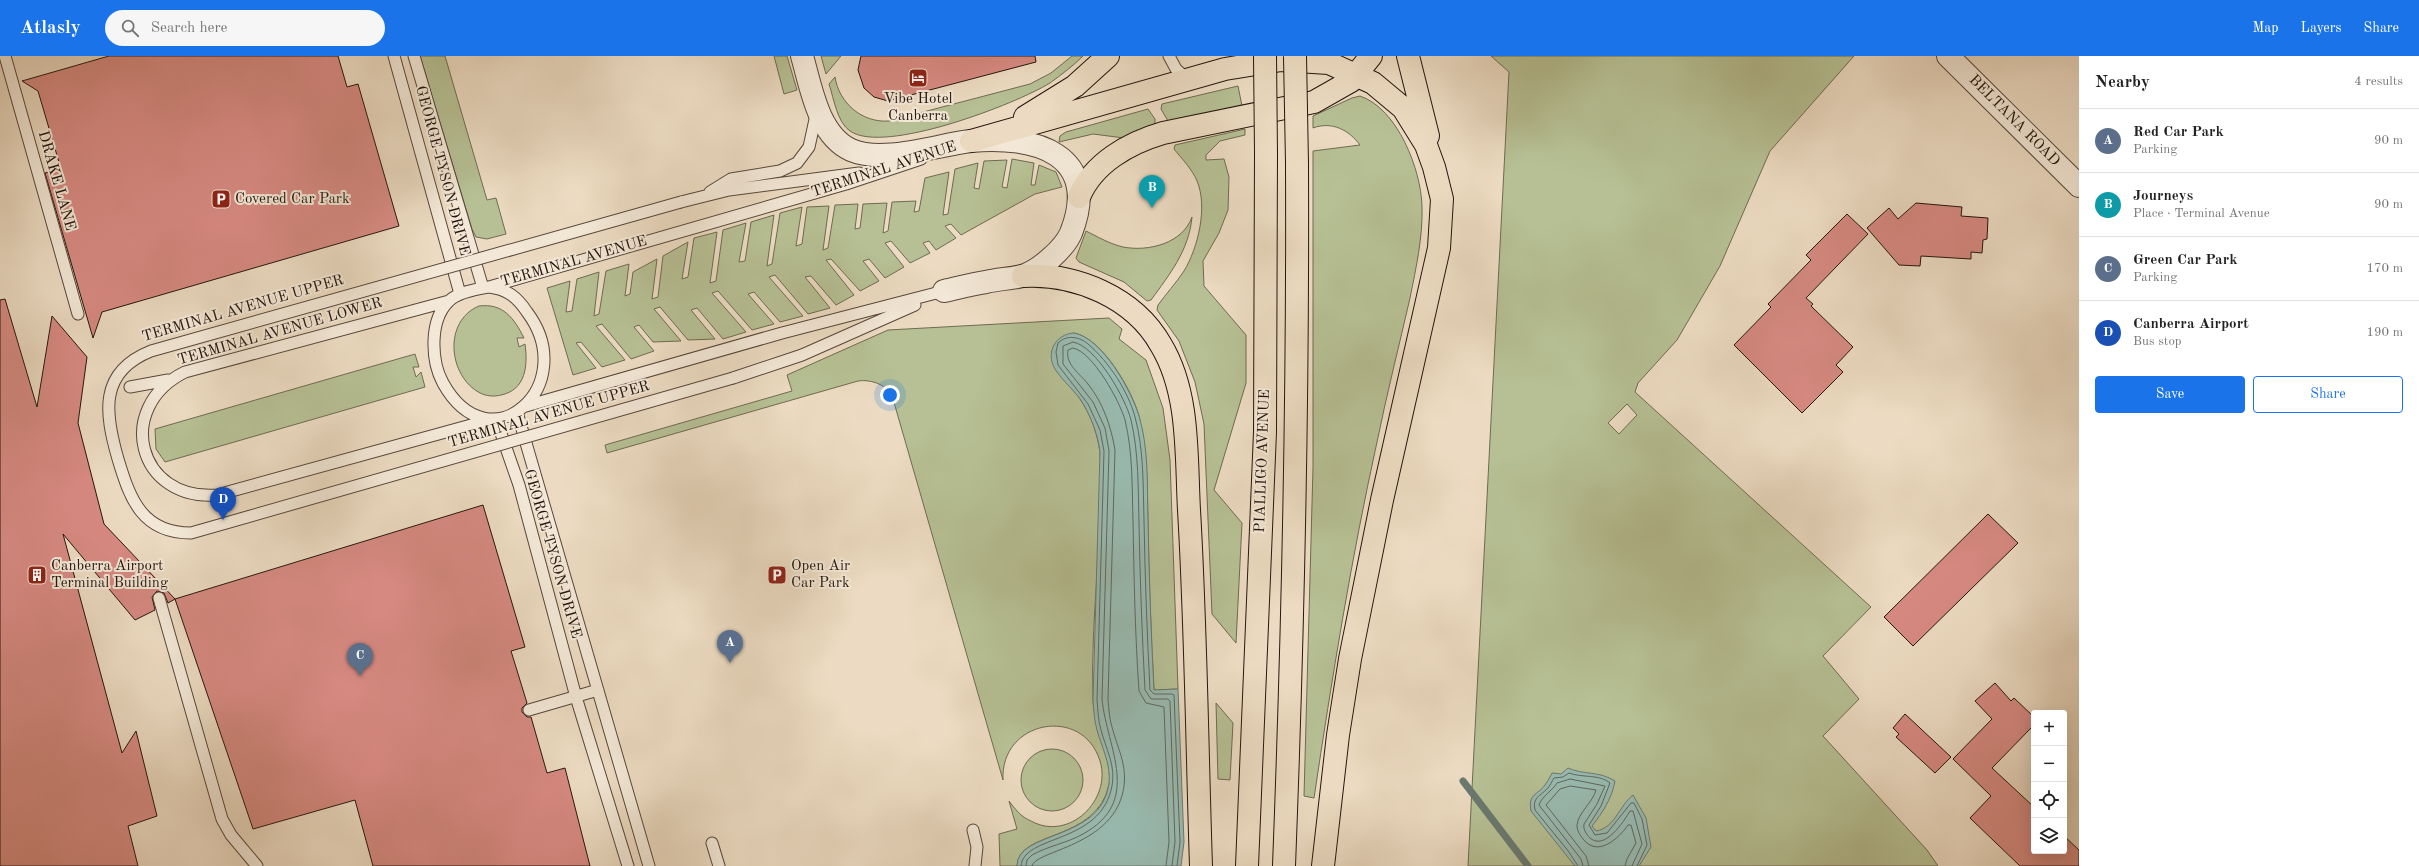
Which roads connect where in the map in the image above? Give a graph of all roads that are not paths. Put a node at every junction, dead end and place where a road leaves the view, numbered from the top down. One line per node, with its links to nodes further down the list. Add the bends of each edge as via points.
1 (5, 56): 26 (lane, DRAKE LANE)
2 (394, 56): 24 (lane, GEORGE TYSON DRIVE)
3 (414, 56): 22 (lane, GEORGE TYSON DRIVE)
4 (802, 56): 14 (street)
5 (1108, 56): 15 (main road, via 1086,77 1043,108)
6 (1168, 56): 13 (lane, via 1176,69)
7 (1265, 56): 44 (main road, PIALLIGO AVENUE, bridge, via 1265,432)
8 (1295, 56): 45 (main road, PIALLIGO AVENUE, bridge, via 1298,322 1293,641)
9 (1371, 56): 12 (main road)
10 (1408, 56): 17 (main road)
11 (1948, 56): 18 (street, BELTANA ROAD)
12 (1358, 75): 13 (main road, via 1328,63 1281,60 1238,66); 17 (main road, via 1384,91 1403,108 1420,132); 20 (main road, via 1325,98 1303,106 1163,133 1143,140 1122,151 1098,169 1086,183)
13 (1188, 80): 15 (main road)
14 (816, 104): 15 (street, via 833,135 858,153 885,154); 19 (lane, via 812,140 806,153 797,163 780,171 731,179)
15 (971, 141): 16 (lane, TERMINAL AVENUE); 20 (street, TERMINAL AVENUE, via 1028,144 1059,155 1074,171)
16 (907, 164): 19 (lane, TERMINAL AVENUE UPPER, via 856,174 742,188); 22 (lane, TERMINAL AVENUE)
17 (1434, 167): 46 (main road, via 1442,199 1439,248 1411,366 1353,643 1338,735)
18 (2079, 186)
19 (705, 196): 27 (lane, TERMINAL AVENUE UPPER, bridge, via 361,290 142,354 128,365 112,388 107,413 127,491 138,510 149,520 166,529 192,533)
20 (1079, 197): 21 (street, TERMINAL AVENUE, via 1073,225 1064,244 1050,258)
21 (1022, 276): 23 (street, TERMINAL AVENUE); 43 (main road, via 1049,275 1071,280 1118,301 1139,317 1155,335 1173,372 1183,412 1192,554)
22 (486, 287): 24 (lane); 30 (lane, via 506,290 514,297 531,316 540,335 544,352 538,390)
23 (944, 291): 27 (lane, TERMINAL AVENUE, via 809,352); 30 (lane, TERMINAL AVENUE, via 782,334)
24 (460, 294): 25 (lane)
25 (449, 301): 28 (lane, TERMINAL AVENUE LOWER, via 194,369); 31 (lane, via 441,313 435,333 434,352 439,375 456,402 472,413)
26 (78, 314)
27 (732, 378)
28 (169, 380): 29 (lane); 31 (lane, TERMINAL AVENUE LOWER, via 155,394 147,408 142,433 145,451 163,480 198,496 228,493)
29 (130, 387)
30 (522, 409): 31 (lane, via 506,418); 33 (lane, GEORGE TYSON DRIVE)
31 (495, 419): 34 (lane, GEORGE TYSON DRIVE, via 519,485)
32 (159, 598): 38 (lane, via 222,819 231,835)
33 (598, 690): 34 (lane); 40 (lane, GEORGE TYSON DRIVE)
34 (576, 697): 35 (lane); 39 (lane, GEORGE TYSON DRIVE)
35 (529, 710)
36 (973, 830): 42 (lane, via 977,847)
37 (712, 843): 41 (lane)
38 (257, 866)
39 (628, 866)
40 (649, 866)
41 (719, 866)
42 (975, 866)
43 (1201, 866)
44 (1247, 866)
45 (1284, 866)
46 (1323, 866)

